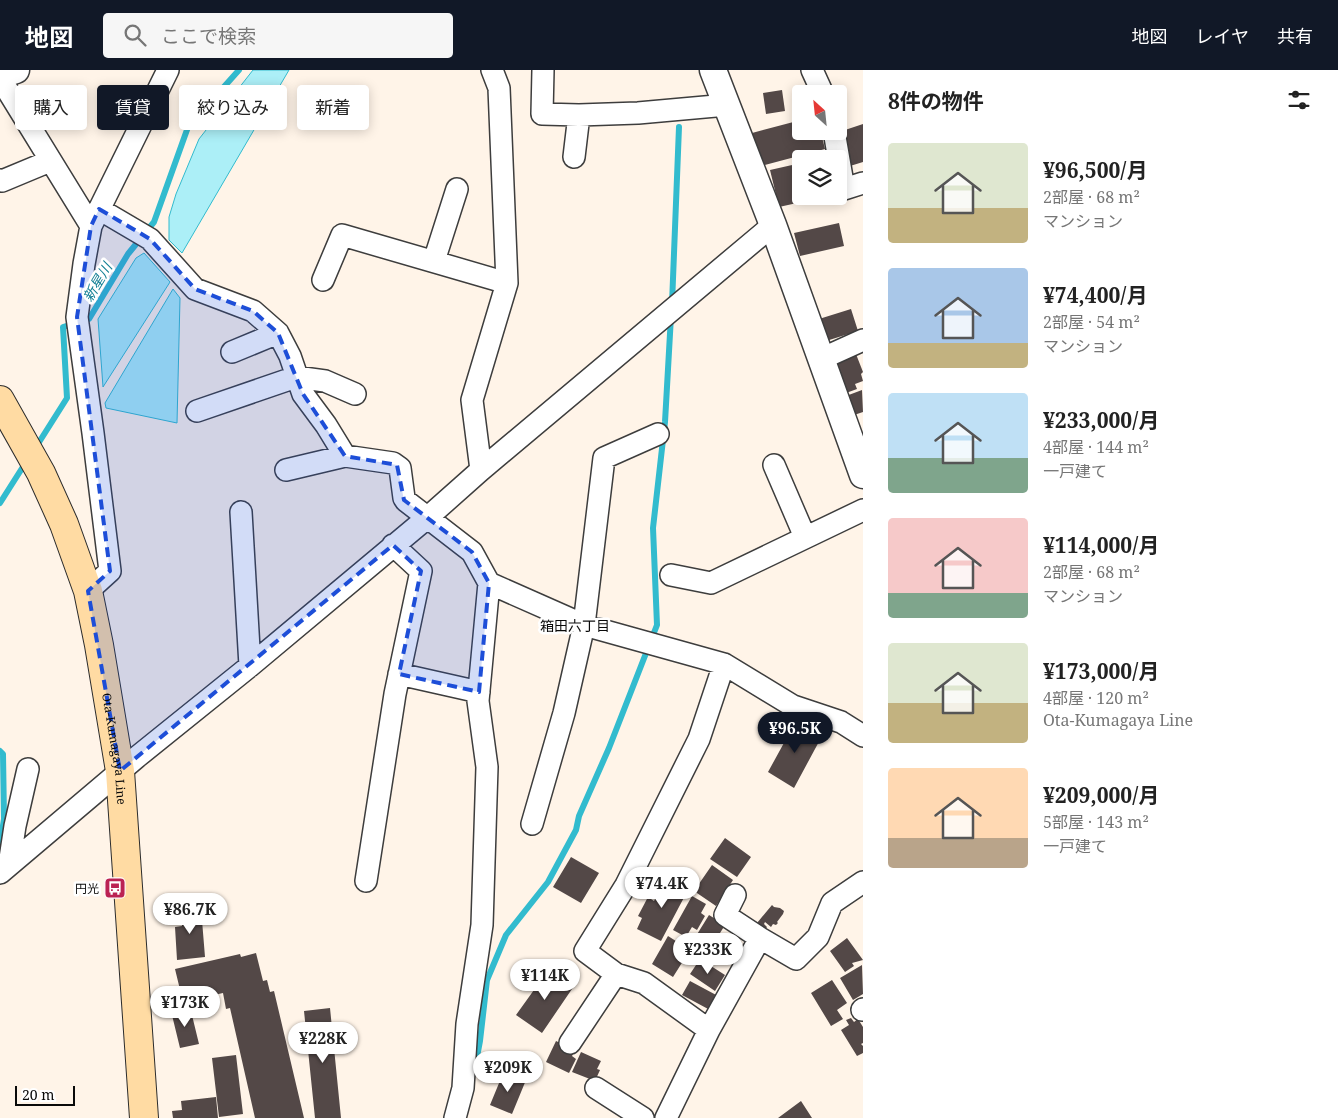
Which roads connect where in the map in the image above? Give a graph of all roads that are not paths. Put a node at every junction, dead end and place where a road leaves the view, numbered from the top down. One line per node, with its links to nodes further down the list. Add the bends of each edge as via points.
1 (16, 70): 7 (street)
2 (168, 70): 17 (street)
3 (492, 70): 21 (street, via 500,88)
4 (543, 70): 10 (street, via 542,114)
5 (713, 70): 9 (street)
6 (812, 70): 8 (street)
7 (0, 76): 13 (street)
8 (819, 85)
9 (727, 104): 10 (street); 18 (street)
10 (579, 115): 12 (street)
11 (836, 140): 15 (street, via 844,189)
12 (574, 157)
13 (50, 161): 14 (street); 17 (street)
14 (0, 180)
15 (863, 183)
16 (457, 188): 19 (street)
17 (95, 218): 22 (street, via 143,235 195,289 252,311); 43 (street, via 84,264 78,325 110,572)
18 (773, 225): 25 (street); 34 (street)
19 (434, 261): 20 (street, via 342,235); 21 (street)
20 (323, 280)
21 (507, 283): 34 (street, via 472,400)
22 (278, 332): 24 (street); 26 (street)
23 (863, 340): 25 (street)
24 (232, 352)
25 (821, 359): 35 (street)
26 (296, 377): 27 (street, via 324,381); 29 (street); 31 (street, via 303,394)
27 (355, 394)
28 (0, 400): 43 (main road, Ota-Kumagaya Line, via 41,473)
29 (197, 411)
30 (658, 434): 44 (street, via 604,458)
31 (345, 456): 33 (street); 38 (street, via 397,465 404,498)
32 (774, 465): 39 (street)
33 (286, 470)
34 (481, 470): 38 (street)
35 (862, 473)
36 (863, 510): 39 (street)
37 (241, 512): 46 (street)
38 (427, 518): 40 (street); 42 (street, via 472,552)
39 (805, 537): 41 (street, via 711,583)
40 (393, 545): 46 (street); 47 (street, via 421,571)
41 (672, 575)
42 (489, 583): 44 (street); 48 (street)
43 (88, 591): 51 (main road, Ota-Kumagaya Line)
44 (584, 625): 45 (street); 52 (street, via 564,713)
45 (724, 664): 49 (street, via 793,706 841,722); 58 (street, via 699,739 626,885 585,951)
46 (250, 666): 51 (street)
47 (399, 674): 48 (street); 54 (street)
48 (479, 692): 63 (street, via 487,767 482,925 467,1024 463,1088)
49 (863, 736)
50 (28, 769): 53 (street)
51 (120, 772): 53 (street); 62 (main road, Ota-Kumagaya Line)
52 (532, 824)
53 (5, 868)
54 (366, 881)
55 (863, 882): 57 (street, via 832,903 818,937 796,959)
56 (735, 895): 57 (street, via 725,915)
57 (760, 938): 59 (street)
58 (616, 974): 59 (street, via 644,983); 60 (street)
59 (709, 1030): 65 (street)
60 (570, 1043)
61 (596, 1088): 64 (street)
62 (144, 1118)
63 (455, 1118)
64 (643, 1118)
65 (666, 1118)

